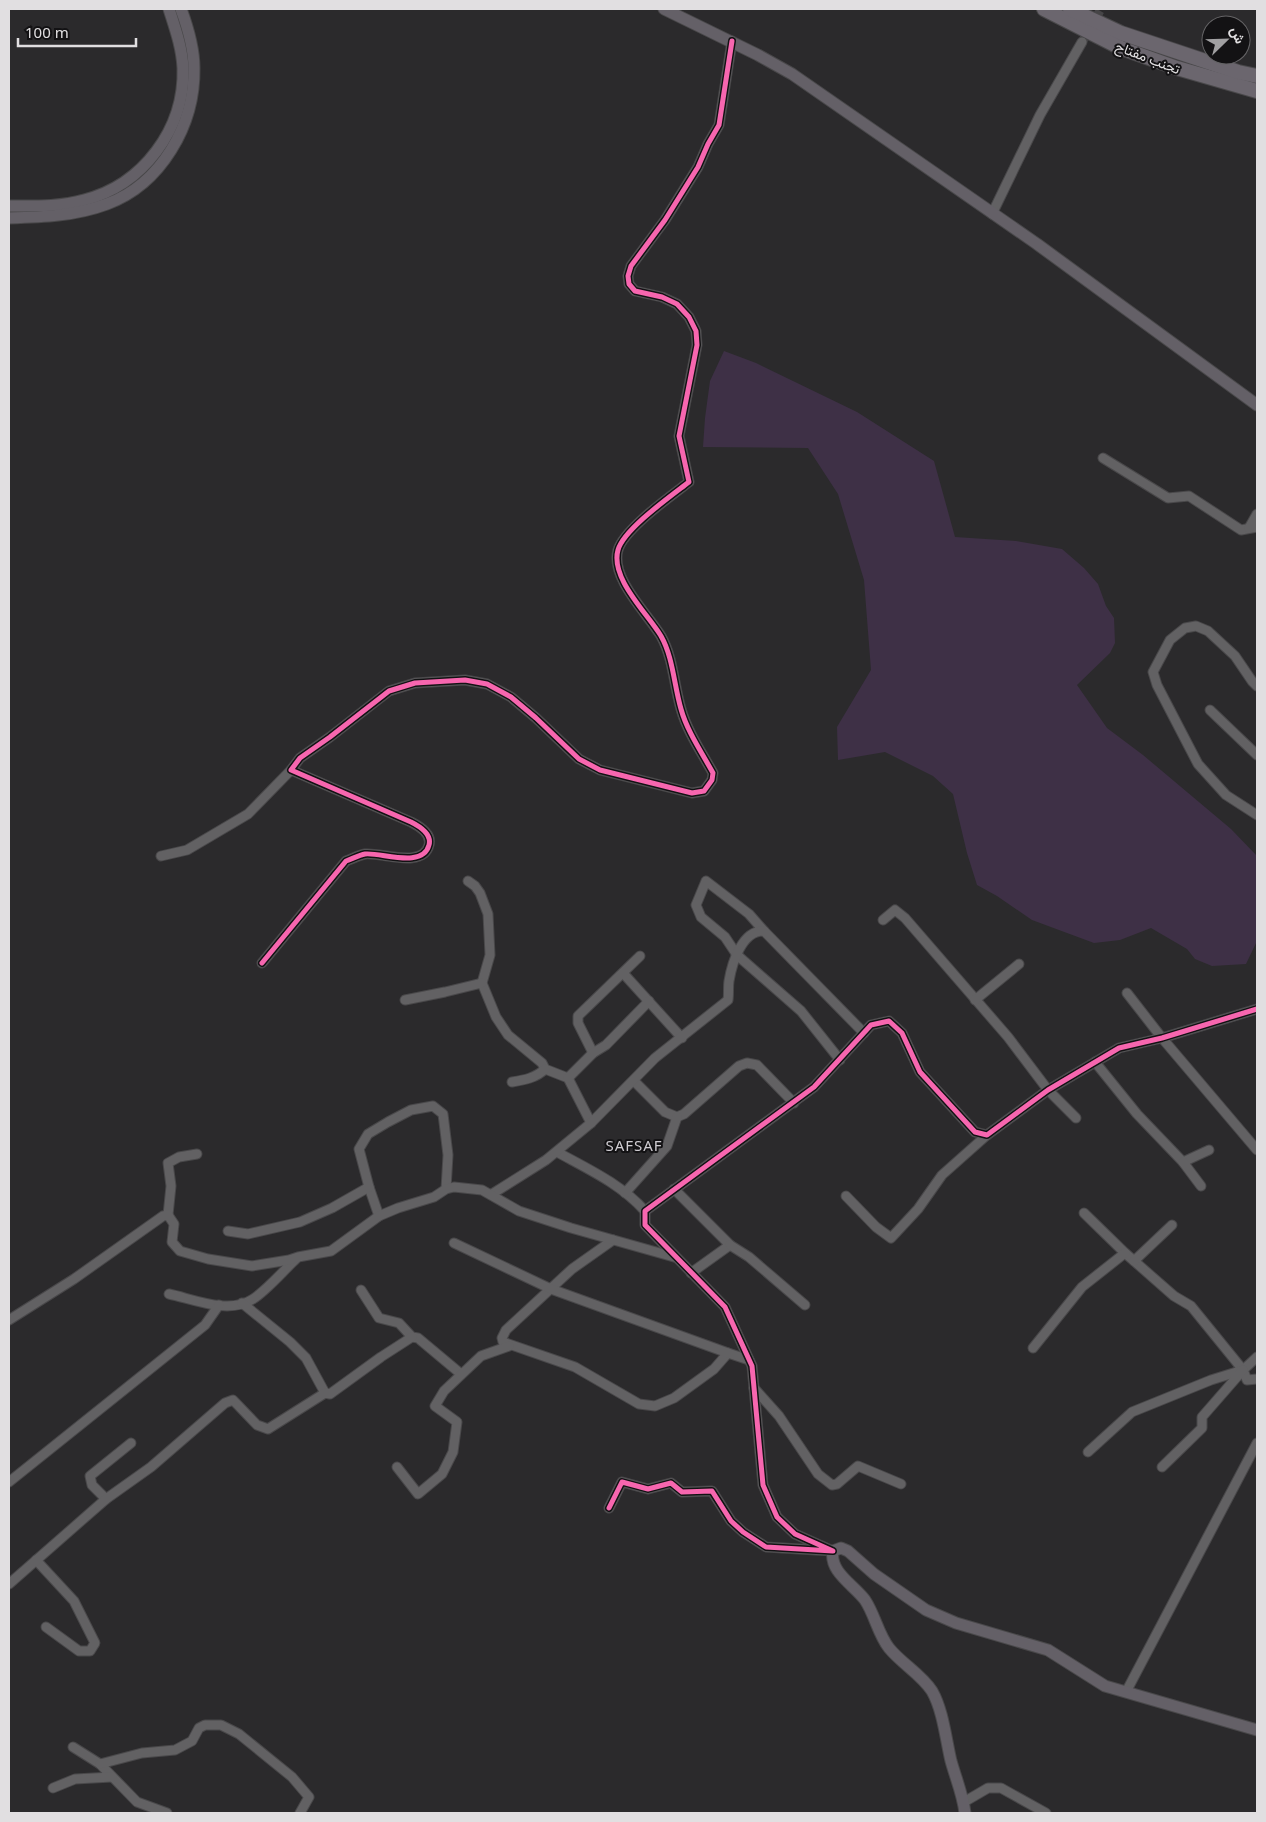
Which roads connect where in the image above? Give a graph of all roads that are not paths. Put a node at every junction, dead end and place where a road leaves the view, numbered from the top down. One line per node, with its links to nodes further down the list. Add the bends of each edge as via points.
1 (169, 9): 10 (main road, via 180,48 182,88 172,126 151,159 121,185 104,194 66,204)
2 (181, 9): 12 (main road, via 192,46 194,89 182,130 160,166 128,194 108,204 70,214)
3 (664, 9): 6 (main road)
4 (1044, 9): 9 (highway, تجنب مفتاح, via 1121,48)
5 (1070, 9): 8 (highway, تجنب مفتاح, via 1121,33)
6 (732, 42): 11 (main road, via 792,74); 20 (street, via 719,125 698,167 631,266 628,276 635,291 677,304 696,331 697,345 679,436 689,482 628,533 618,549 617,560 618,571 626,585 662,637 681,711 714,773 712,780 704,791 692,794 600,770 579,759 511,697 487,684 464,680 414,683 389,691 300,758)
7 (1082, 42): 11 (street, via 1040,115)
8 (1257, 76)
9 (1257, 91)
10 (9, 206)
11 (992, 214): 13 (main road)
12 (9, 218)
13 (1257, 405)
14 (1103, 458): 16 (street, via 1168,498 1189,496 1241,530)
15 (1257, 514): 16 (street)
16 (1253, 528)
17 (1257, 686): 21 (street, via 1235,656 1208,631 1196,626 1184,628 1170,640 1153,672 1198,764 1226,795)
18 (1210, 710): 19 (street)
19 (1257, 755)
20 (291, 770): 22 (street, via 248,814 187,850); 28 (street, via 412,822 422,828 429,845 423,854 410,858 365,854 346,861)
21 (1257, 815)
22 (162, 856)
23 (468, 881): 31 (street, via 480,894 488,914 490,956)
24 (883, 920): 34 (street, via 895,910 905,918)
25 (764, 931): 26 (street, via 757,930 748,938); 26 (street, via 749,914 706,882 696,905 701,917 725,937); 37 (street)
26 (737, 955): 38 (street, via 728,1000); 41 (street, via 801,1010)
27 (640, 956): 30 (street)
28 (262, 963)
29 (1019, 964): 34 (street)
30 (623, 972): 35 (street); 40 (street, via 578,1016 578,1023)
31 (482, 983): 33 (street); 43 (street, via 496,1017 508,1035)
32 (1127, 993): 39 (street)
33 (405, 1000)
34 (975, 1000): 47 (street)
35 (649, 1001): 38 (street); 40 (street)
36 (1257, 1010): 39 (street)
37 (864, 1033): 41 (street); 52 (street, via 871,1024 890,1021 902,1033 920,1072 975,1132)
38 (682, 1038): 45 (street, via 655,1058)
39 (1162, 1038): 42 (street, via 1119,1048); 54 (street)
40 (593, 1054): 44 (street)
41 (840, 1060): 48 (street)
42 (1095, 1062): 47 (street); 57 (street, via 1137,1114)
43 (546, 1069): 44 (street); 46 (street, via 529,1079)
44 (568, 1078): 51 (street)
45 (634, 1080): 49 (street, via 666,1112); 51 (street)
46 (512, 1082)
47 (1048, 1090): 50 (street); 52 (street)
48 (794, 1103): 49 (street, via 757,1065 747,1063); 61 (street)
49 (676, 1117): 62 (street, via 666,1146)
50 (1076, 1118)
51 (591, 1123): 55 (street)
52 (987, 1135): 64 (street, via 942,1175 918,1209 891,1238)
53 (1209, 1150): 57 (street)
54 (1257, 1150)
55 (557, 1152): 62 (street); 63 (street)
56 (197, 1154): 67 (street, via 168,1163 171,1186)
57 (1183, 1162): 58 (street)
58 (1201, 1186)
59 (369, 1187): 60 (street, via 359,1149 368,1134 411,1110 433,1106 443,1114 448,1154); 68 (street); 70 (street, via 300,1222 248,1234)
60 (446, 1189): 63 (street, via 482,1190); 68 (street, via 434,1197)
61 (674, 1189): 65 (street); 73 (street)
62 (626, 1193): 65 (street)
63 (492, 1194): 71 (street, via 519,1211)
64 (846, 1196)
65 (645, 1211): 76 (street, via 645,1225)
66 (1084, 1213): 74 (street)
67 (168, 1215): 75 (street, via 174,1224 172,1242 180,1251 208,1260 252,1266); 85 (street)
68 (379, 1216): 75 (street, via 331,1251)
69 (1172, 1225): 77 (street)
70 (228, 1231)
71 (613, 1240): 76 (street); 79 (street, via 572,1269)
72 (454, 1243): 79 (street)
73 (730, 1245): 78 (street); 84 (street)
74 (1125, 1253): 77 (street); 88 (street, via 1082,1287)
75 (298, 1256): 82 (street, via 252,1300)
76 (676, 1258): 78 (street)
77 (1134, 1261): 92 (street, via 1174,1296 1191,1306)
78 (692, 1273): 91 (street, via 725,1307)
79 (551, 1289): 87 (street, via 506,1330 502,1338); 89 (street)
80 (360, 1290): 86 (street, via 379,1318 399,1323)
81 (169, 1294): 83 (street)
82 (242, 1303): 83 (street); 96 (street, via 306,1358)
83 (219, 1305): 102 (street, via 204,1325)
84 (805, 1305)
85 (9, 1320)
86 (412, 1337): 93 (street, via 418,1338); 96 (street, via 330,1394)
87 (509, 1346): 89 (street, via 575,1367 640,1404 655,1406 674,1398 714,1370); 93 (street, via 481,1356)
88 (1033, 1348)
89 (728, 1354): 91 (street)
90 (1257, 1357): 92 (street)
91 (749, 1360): 95 (street)
92 (1243, 1370): 94 (street, via 1247,1380); 99 (street, via 1132,1412); 101 (street, via 1202,1418 1202,1428)
93 (461, 1374): 100 (street, via 435,1406 457,1422 453,1452 442,1474 418,1494)
94 (1257, 1379)
95 (754, 1388): 103 (street, via 779,1416 818,1474 832,1485 858,1466); 106 (street, via 763,1485 777,1517 795,1534)
96 (325, 1393): 104 (street, via 268,1429 257,1425 233,1400 225,1403 151,1467)
97 (131, 1442): 104 (street, via 90,1476 92,1485)
98 (1257, 1443): 110 (street)
99 (1088, 1452)
100 (397, 1467)
101 (1162, 1467)
102 (9, 1482)
103 (901, 1484)
104 (106, 1499): 107 (street)
105 (609, 1508): 106 (street, via 622,1482 648,1490 671,1483 682,1492 712,1491 732,1521 766,1547)
106 (833, 1551): 110 (main road, via 841,1548 848,1551 881,1580 926,1610 956,1623 1048,1650 1105,1686); 116 (main road, via 832,1557 839,1572 866,1601 889,1648 922,1678 933,1693)
107 (36, 1560): 108 (street); 109 (street, via 74,1601 95,1643 90,1651 79,1651)
108 (9, 1584)
109 (46, 1628)
110 (1126, 1692): 111 (main road)
111 (1257, 1730)
112 (73, 1747): 113 (street)
113 (100, 1764): 114 (street); 118 (street, via 142,1753 175,1750 192,1741 199,1728 221,1725 239,1734 292,1776 309,1797)
114 (112, 1777): 115 (street, via 75,1779); 117 (street, via 137,1802)
115 (53, 1788)
116 (964, 1808): 119 (street, via 988,1788 1001,1788)
117 (167, 1813)
118 (300, 1813)
119 (1046, 1813)

